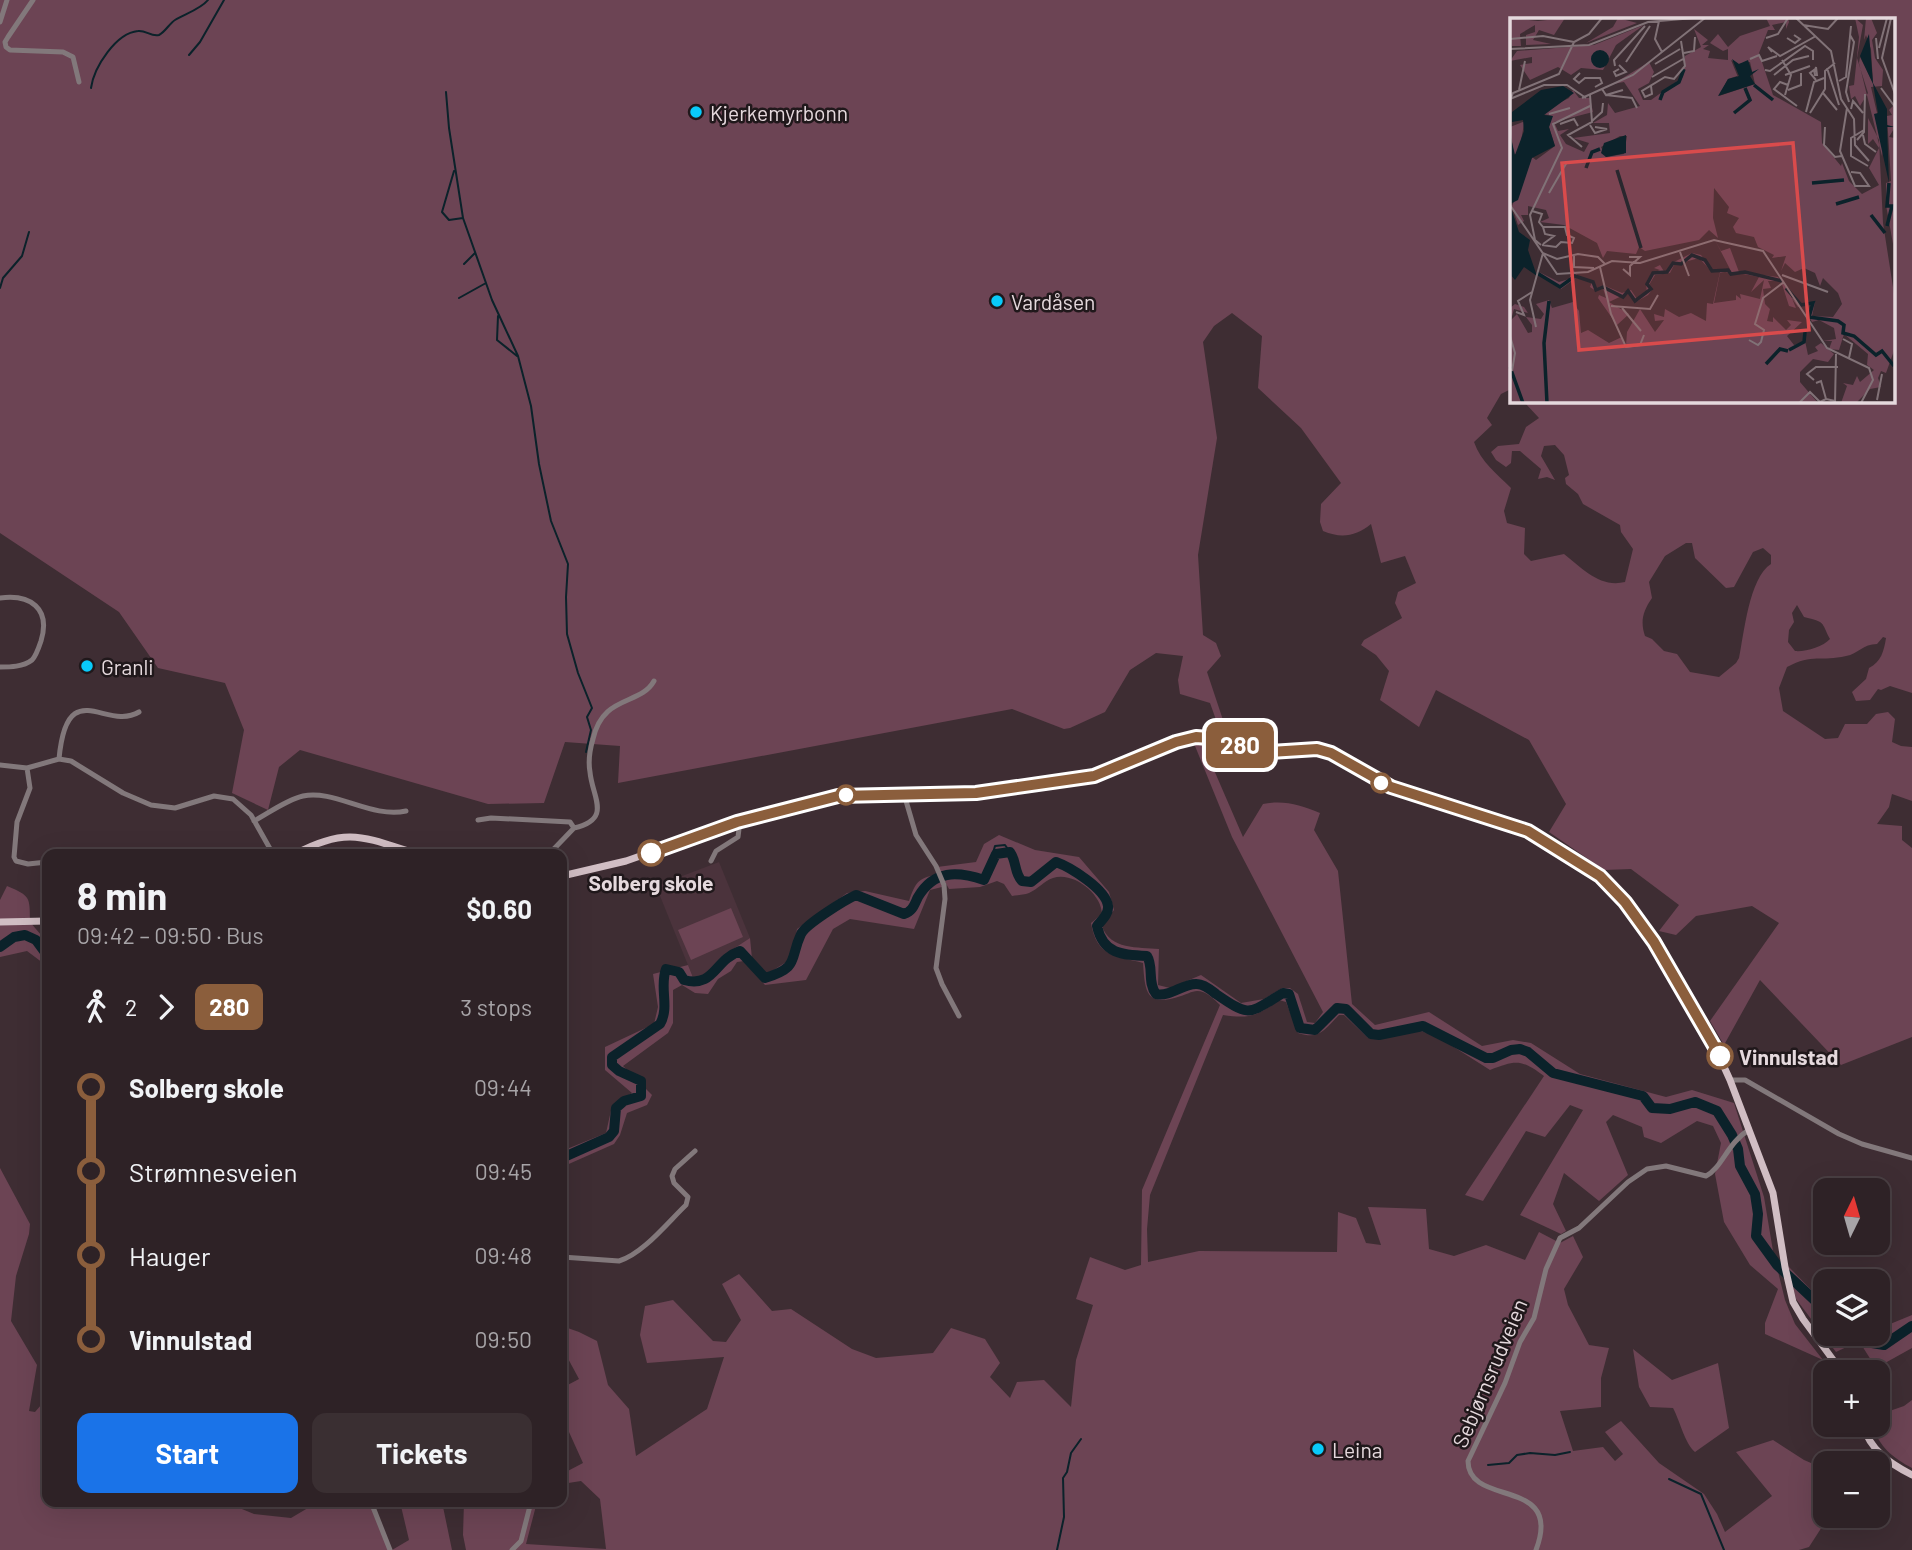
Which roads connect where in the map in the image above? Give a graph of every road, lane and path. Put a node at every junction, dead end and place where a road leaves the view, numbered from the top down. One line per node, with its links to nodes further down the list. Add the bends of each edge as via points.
1 (6, 0): 3 (street)
2 (33, 0): 4 (street, via 6,47 63,52 72,57)
3 (0, 22)
4 (79, 82)
5 (0, 598): 6 (street, via 30,600 44,622 33,660)
6 (0, 667)
7 (654, 681): 17 (street, via 647,690 607,712 596,727 589,758 599,809 588,823)
8 (139, 712): 9 (street, via 126,717 89,710 75,713)
9 (59, 759): 11 (street); 15 (street, via 79,764 122,793 152,806 176,808 223,796 243,806)
10 (0, 765): 11 (street)
11 (27, 768): 23 (street, via 30,788 17,822 14,857 28,864)
12 (904, 794): 16 (main road, via 838,796); 27 (street, via 916,835 942,877 945,899 936,968); 28 (main road, via 976,793 1082,779 1196,737 1270,752 1323,750 1391,787 1528,831 1600,876 1654,942 1711,1038)
13 (407, 811): 15 (street, via 386,813 311,795)
14 (478, 820): 17 (street, via 565,820)
15 (254, 821): 18 (street)
16 (737, 822): 22 (street, via 738,837 716,851); 24 (main road, via 639,857)
17 (574, 828): 21 (street)
18 (270, 849)
19 (305, 849): 20 (main road, via 325,839 348,836)
20 (398, 849)
21 (554, 849)
22 (711, 861)
23 (42, 863)
24 (567, 875)
25 (42, 921): 26 (main road)
26 (0, 922)
27 (959, 1016)
28 (1730, 1080): 29 (main road); 31 (street, via 1745,1080 1862,1144)
29 (1749, 1130): 33 (main road, via 1773,1193 1797,1311); 40 (street, Sebjørnsrudveien, via 1732,1143 1706,1176 1666,1166 1638,1174 1579,1228 1560,1238 1541,1282 1534,1318 1468,1461 1470,1474 1477,1481 1517,1495 1538,1512 1542,1532)
30 (695, 1151): 32 (street, via 671,1176 688,1196 686,1205 638,1251 619,1261)
31 (1912, 1158)
32 (567, 1257)
33 (1833, 1360)
34 (1867, 1437): 35 (main road, via 1880,1455)
35 (1912, 1475)
36 (373, 1507): 38 (street)
37 (530, 1507): 39 (street, via 521,1541)
38 (390, 1550)
39 (512, 1550)
40 (1536, 1550)

